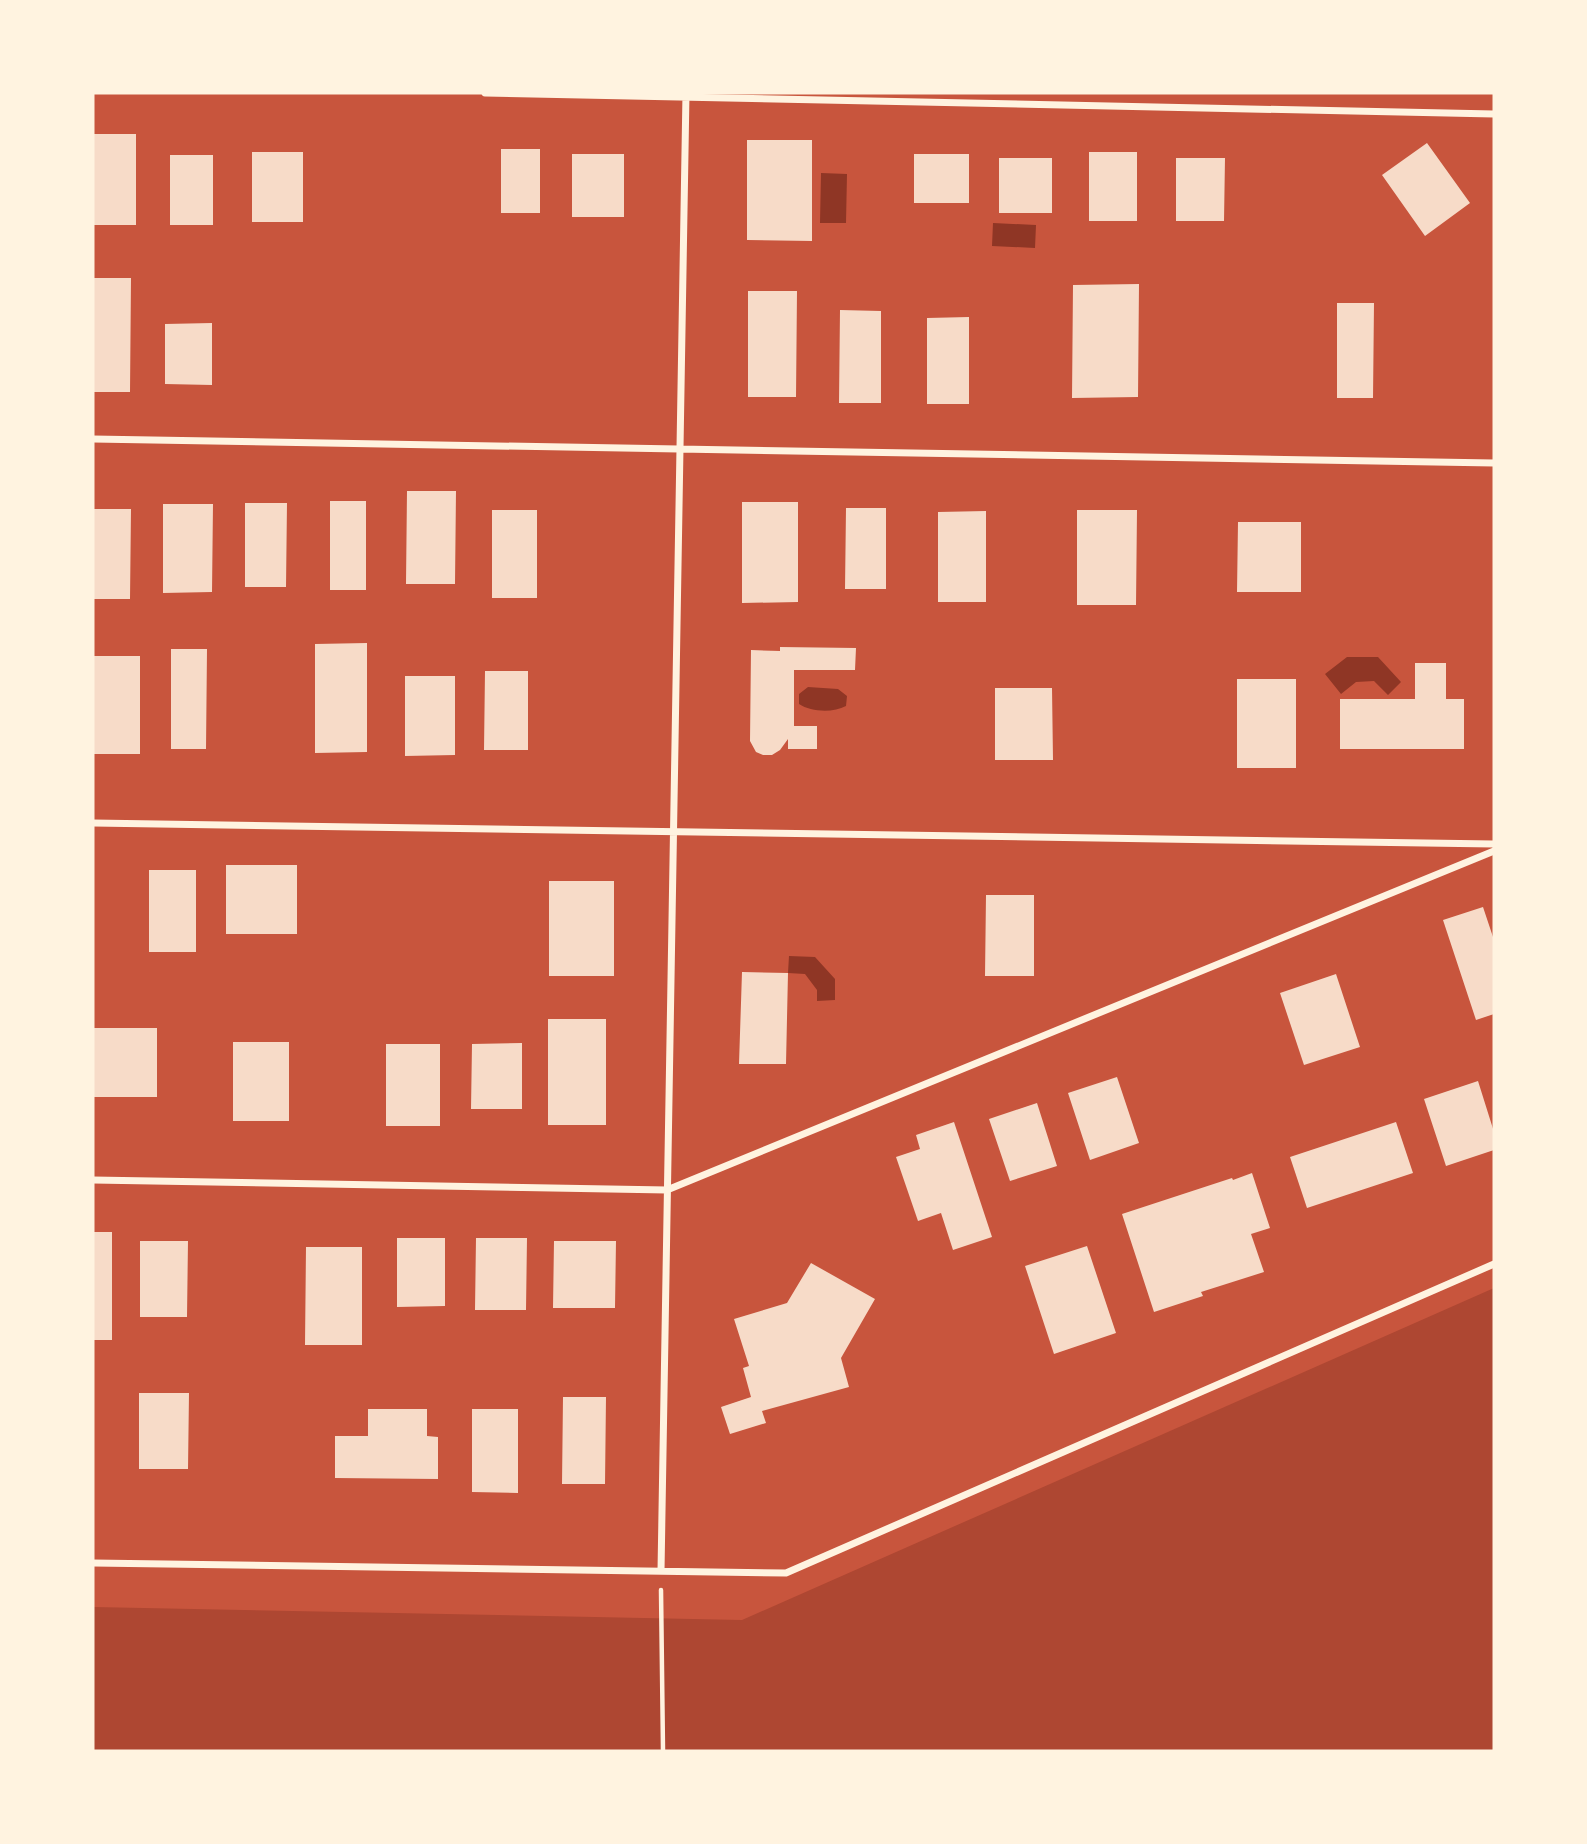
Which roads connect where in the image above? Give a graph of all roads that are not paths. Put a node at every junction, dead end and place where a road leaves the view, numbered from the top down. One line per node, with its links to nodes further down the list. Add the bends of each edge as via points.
1 (485, 93): 2 (street)
2 (686, 95): 3 (street); 5 (street)
3 (1494, 114)
4 (93, 439): 5 (street)
5 (680, 449): 6 (street); 8 (street)
6 (1494, 463)
7 (93, 822): 8 (street)
8 (673, 831): 9 (street); 12 (street)
9 (1494, 844)
10 (1494, 851): 12 (street)
11 (93, 1180): 12 (street)
12 (667, 1191): 15 (street)
13 (1494, 1264): 15 (street, via 786,1573)
14 (93, 1563): 15 (street)
15 (661, 1572)

